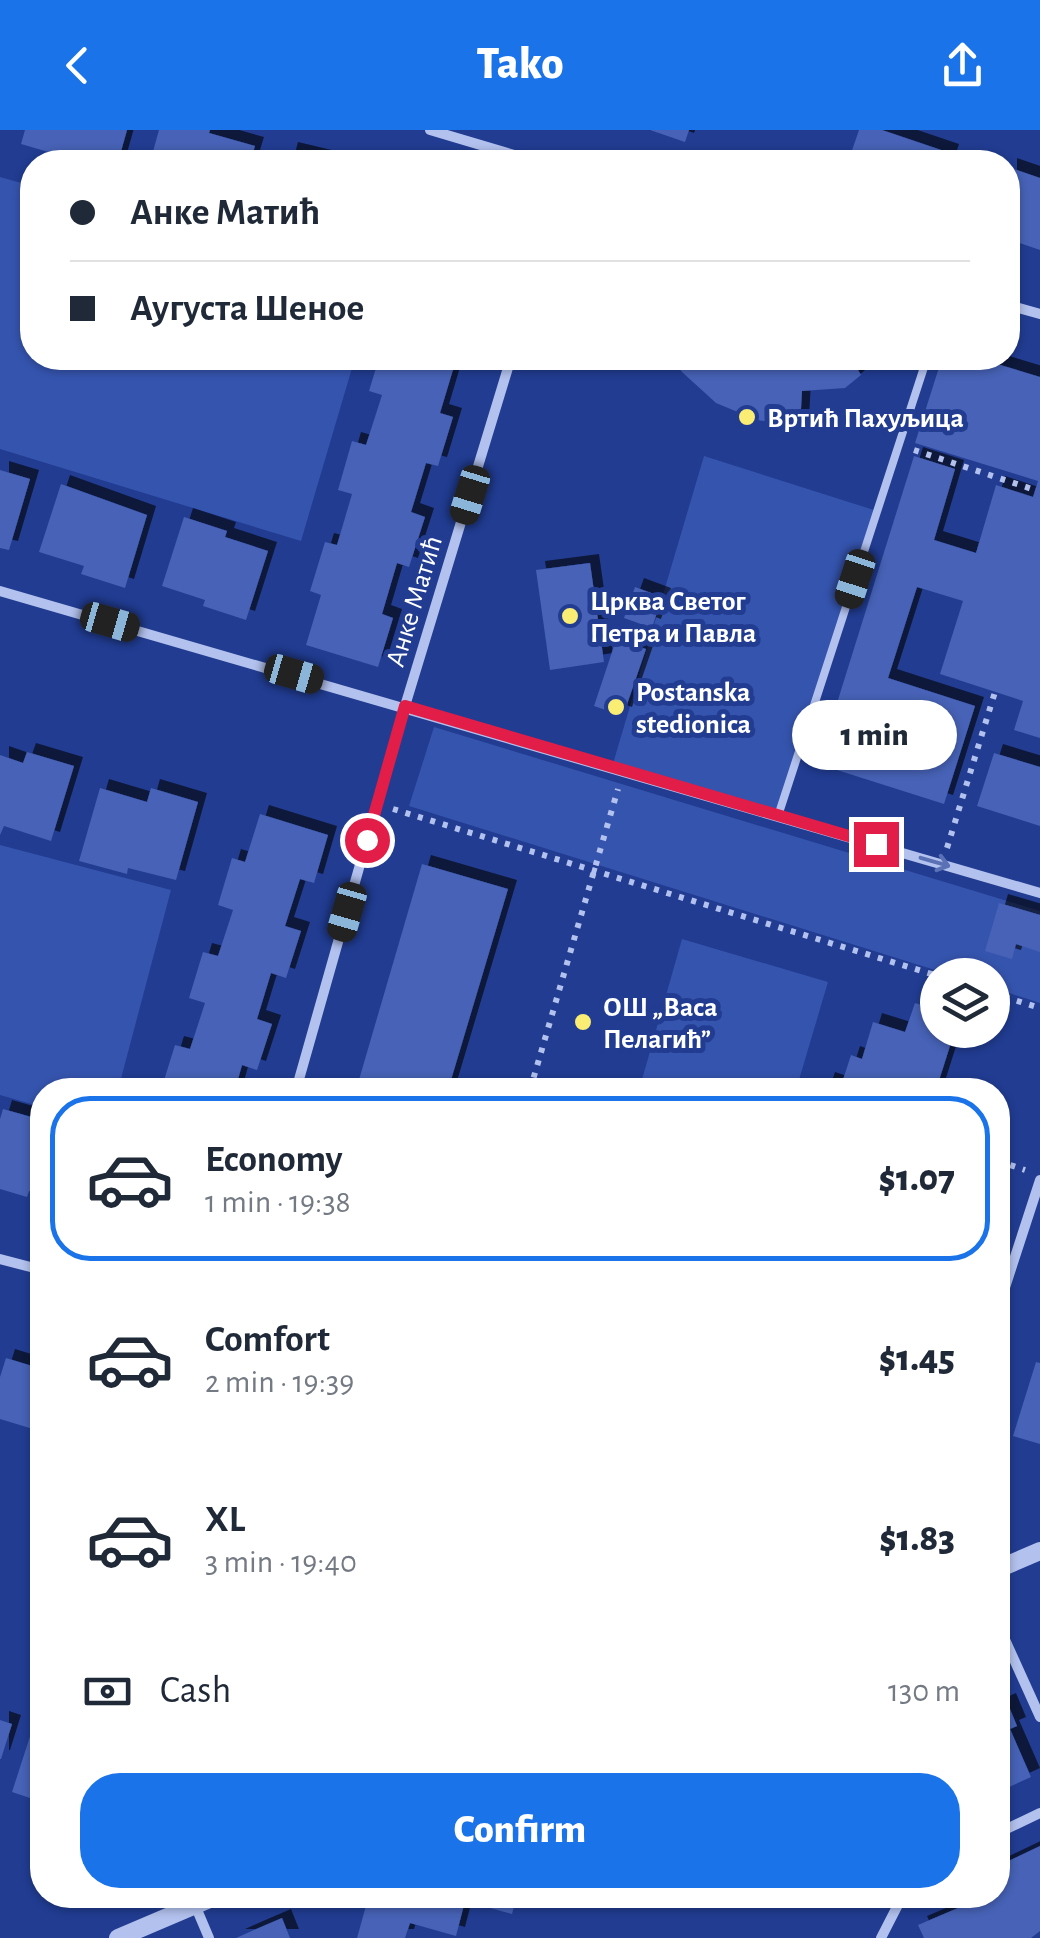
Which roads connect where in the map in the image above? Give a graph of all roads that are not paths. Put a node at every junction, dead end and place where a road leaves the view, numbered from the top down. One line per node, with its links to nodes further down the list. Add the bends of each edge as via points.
1 (430, 130): 2 (street)
2 (498, 150)
3 (507, 370): 6 (street, Анке Матић)
4 (923, 370): 7 (lane)
5 (0, 590): 6 (street)
6 (405, 706): 7 (street); 9 (street, Анке Матић)
7 (778, 816): 8 (street, one-way to 8)
8 (1040, 892)
9 (299, 1078)
10 (1040, 1180): 13 (street)
11 (0, 1259): 12 (street)
12 (30, 1267)
13 (1010, 1272)
14 (1040, 1551): 15 (street)
15 (1010, 1564)
16 (1010, 1651): 17 (street)
17 (1040, 1718)
18 (1040, 1814): 19 (street)
19 (1010, 1827)
20 (188, 1908): 23 (street)
21 (196, 1908): 24 (street)
22 (897, 1908): 25 (street)
23 (118, 1938)
24 (209, 1938)
25 (881, 1938)

